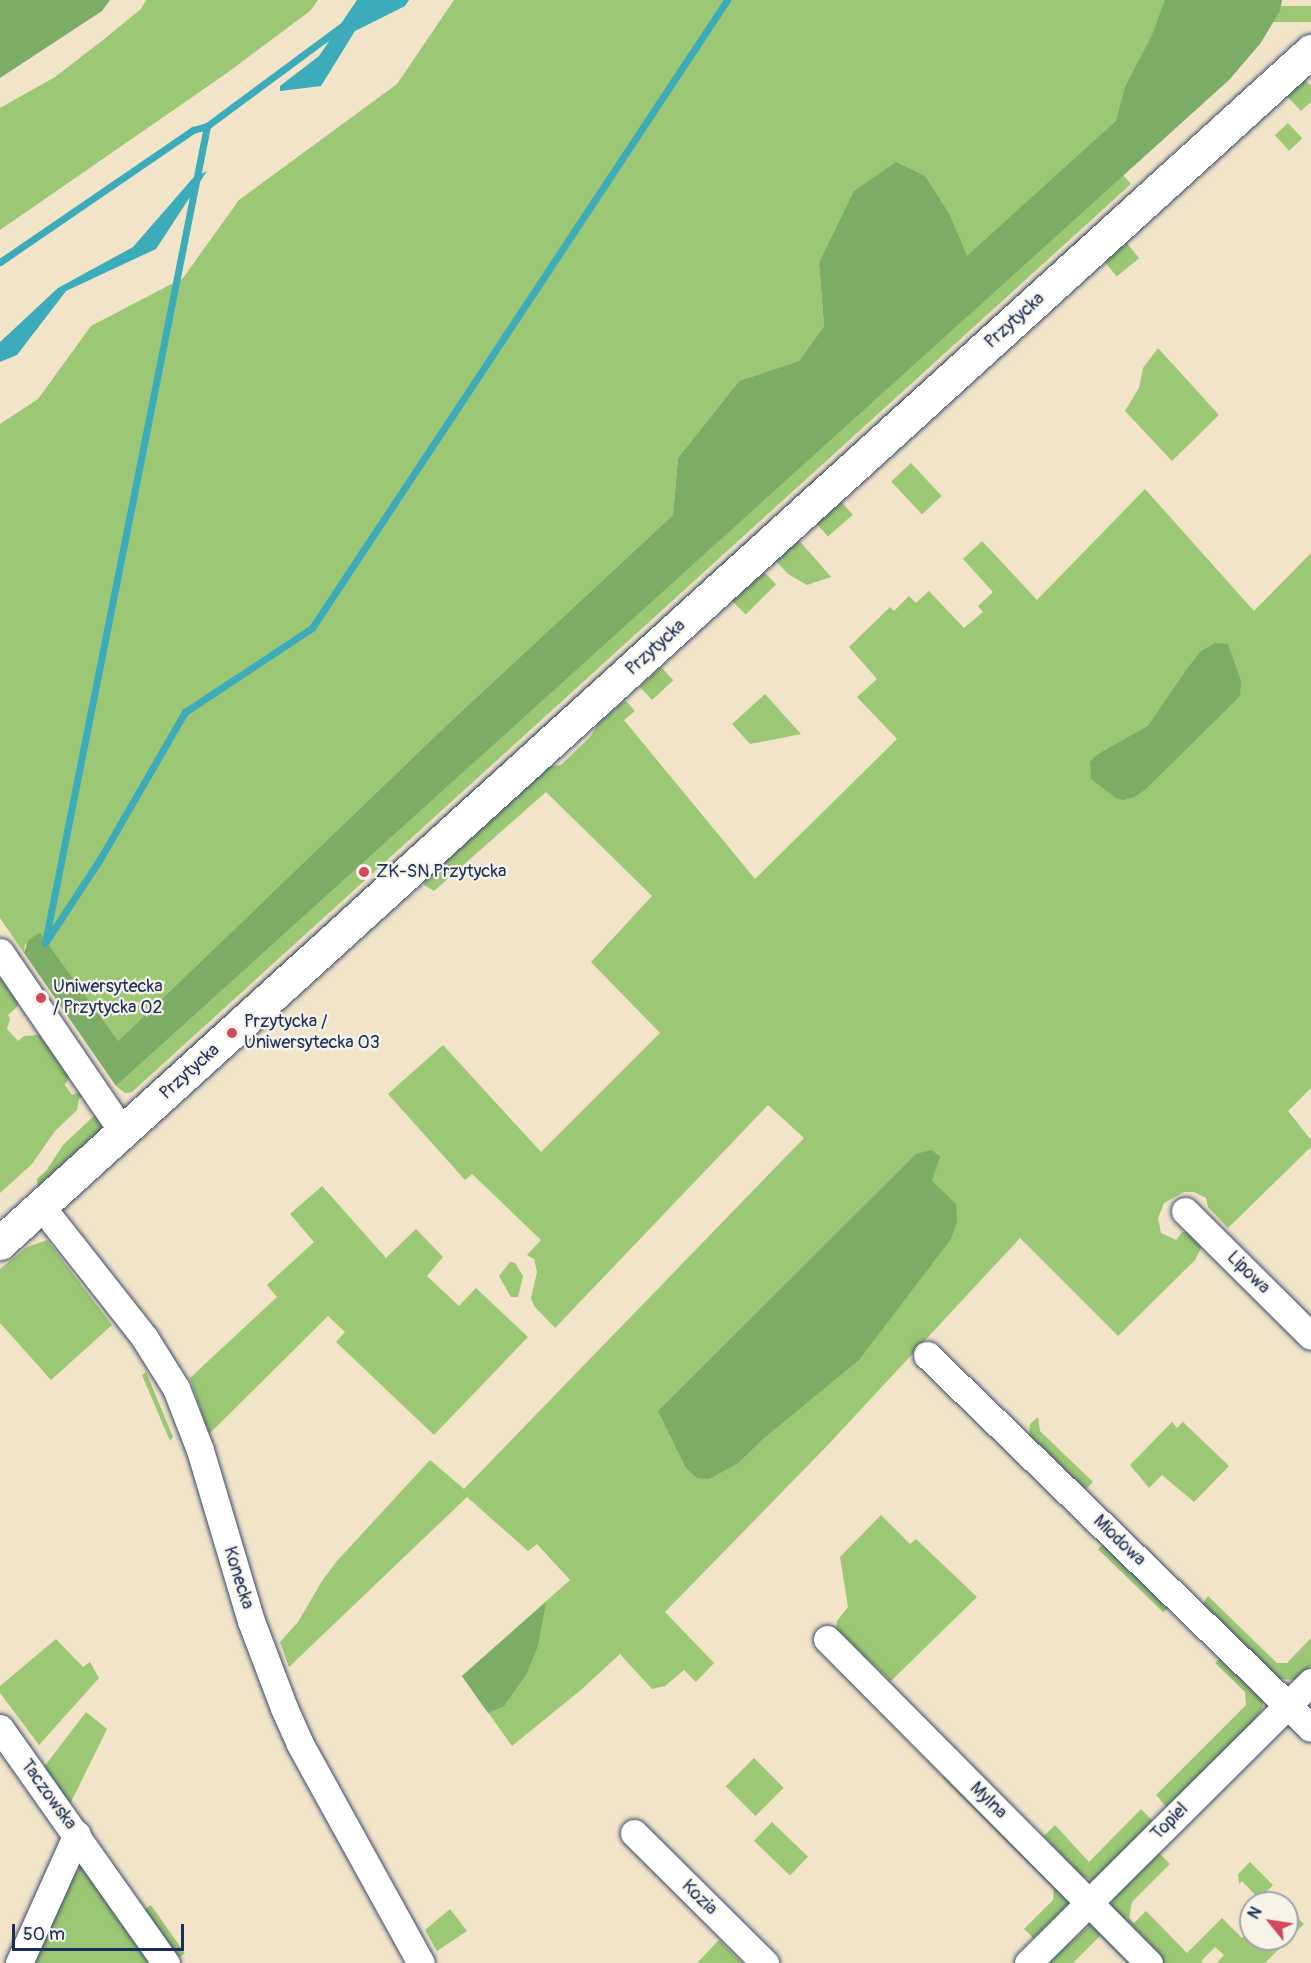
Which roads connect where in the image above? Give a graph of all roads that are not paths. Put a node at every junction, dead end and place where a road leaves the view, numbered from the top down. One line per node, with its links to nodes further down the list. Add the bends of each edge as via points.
1 (1311, 51): 3 (main road, Przytycka)
2 (0, 952): 3 (street)
3 (123, 1132): 4 (main road, Przytycka)
4 (41, 1206): 6 (main road, Przytycka); 17 (street, Konecka, via 144,1337 176,1388 200,1450 251,1621 284,1708)
5 (1185, 1210): 7 (street, Lipowa)
6 (0, 1243)
7 (1311, 1336)
8 (927, 1355): 11 (street, Miodowa)
9 (827, 1639): 16 (street, Mylna)
10 (1311, 1682): 11 (street, Topiel)
11 (1288, 1705): 13 (street, Miodowa); 16 (street, Topiel)
12 (0, 1728): 15 (street, Taczowska)
13 (1311, 1728)
14 (634, 1833): 20 (street, Kozia)
15 (77, 1834): 18 (street, Taczowska); 19 (street)
16 (1089, 1903): 21 (street, Topiel); 22 (street, Mylna)
17 (419, 1962)
18 (19, 1963)
19 (166, 1963)
20 (765, 1963)
21 (1028, 1963)
22 (1149, 1963)

